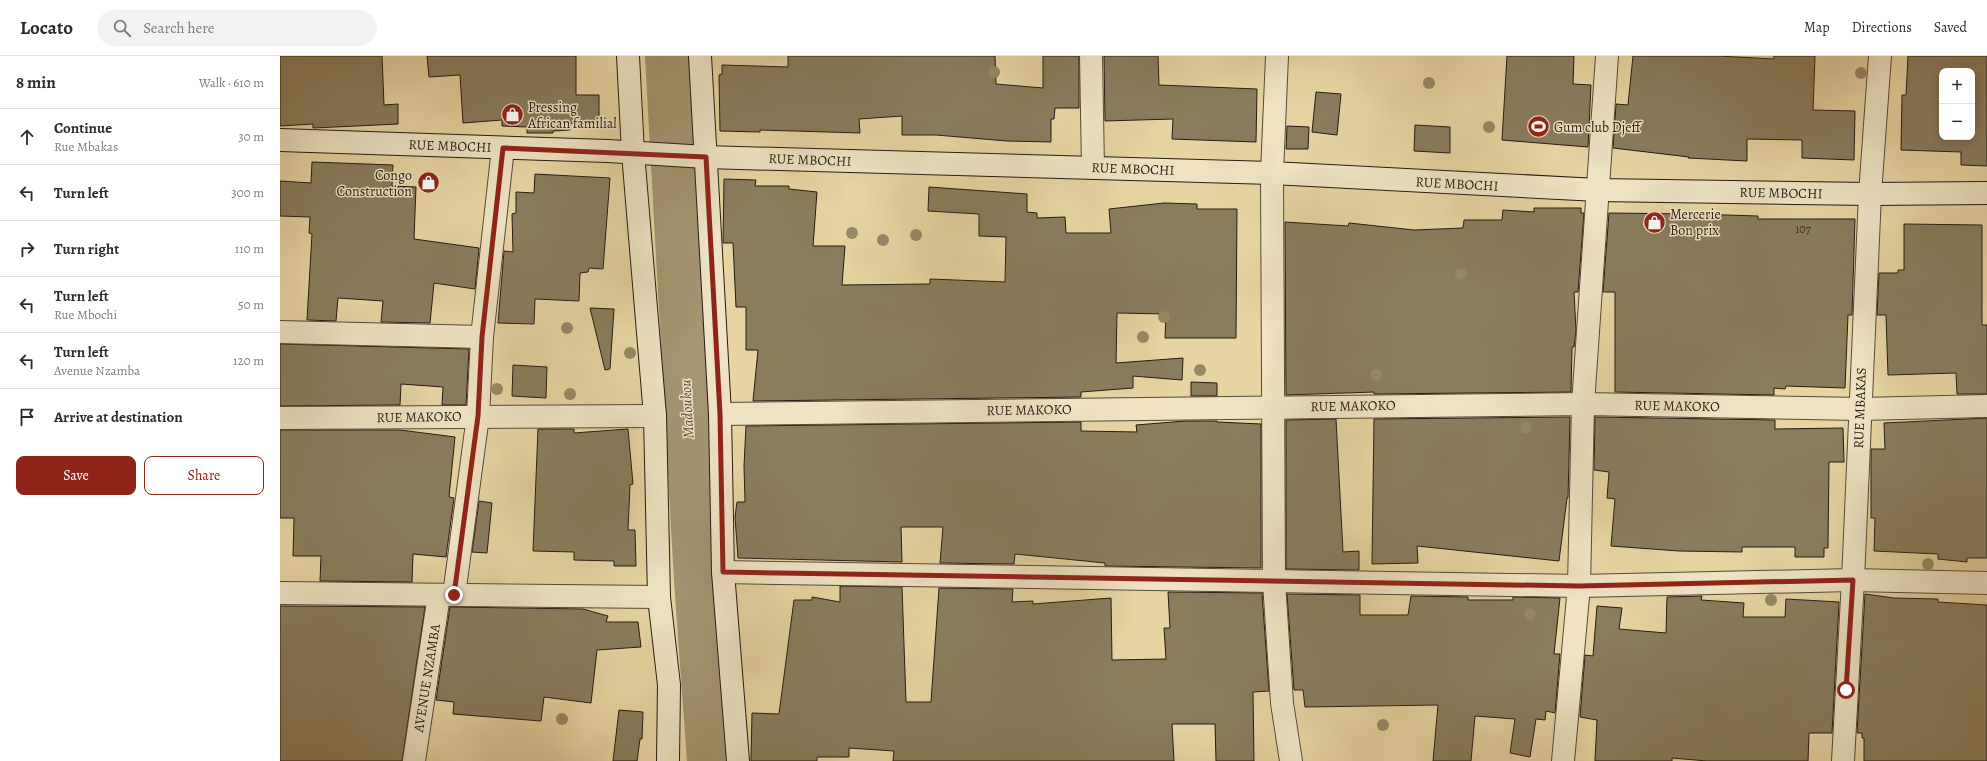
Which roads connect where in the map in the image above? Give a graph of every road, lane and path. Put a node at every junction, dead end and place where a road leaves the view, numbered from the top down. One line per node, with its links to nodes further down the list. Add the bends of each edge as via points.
1 (628, 56): 9 (street)
2 (700, 56): 10 (street)
3 (1091, 56): 11 (street)
4 (1277, 56): 12 (street)
5 (1607, 56): 13 (street)
6 (1880, 56): 15 (street, RUE MBAKAS)
7 (280, 140): 8 (street, RUE MBOCHI)
8 (503, 148): 9 (street, RUE MBOCHI); 17 (street, AVENUE NZAMBA)
9 (633, 153): 10 (street, RUE MBOCHI); 24 (street)
10 (699, 156): 11 (street, RUE MBOCHI); 22 (street)
11 (1093, 168): 12 (street, RUE MBOCHI)
12 (1272, 174): 13 (street, RUE MBOCHI); 20 (street)
13 (1598, 190): 15 (street, RUE MBOCHI); 18 (street)
14 (1987, 193): 15 (street, RUE MBOCHI)
15 (1870, 194): 21 (street, RUE MBAKAS)
16 (280, 332): 17 (street)
17 (482, 337): 23 (street, AVENUE NZAMBA)
18 (1583, 404): 20 (street, RUE MAKOKO); 21 (street, RUE MAKOKO); 30 (street)
19 (1987, 406): 21 (street, RUE MAKOKO)
20 (1273, 407): 22 (street, RUE MAKOKO); 28 (street)
21 (1860, 409): 27 (street, RUE MBAKAS)
22 (720, 414): 26 (street)
23 (478, 416): 24 (street, RUE MAKOKO); 25 (street, RUE MAKOKO); 32 (street, AVENUE NZAMBA)
24 (655, 416): 33 (street)
25 (280, 418)
26 (723, 572): 28 (street); 36 (street)
27 (1853, 580): 29 (street); 30 (street); 39 (street, RUE MBAKAS)
28 (1274, 582): 30 (street); 37 (street, via 1282,703)
29 (1987, 583)
30 (1579, 586): 38 (street)
31 (280, 593): 32 (street)
32 (446, 595): 33 (street); 34 (street, AVENUE NZAMBA)
33 (659, 597): 35 (street, via 669,685)
34 (414, 761)
35 (668, 761)
36 (738, 761)
37 (1291, 761)
38 (1563, 761)
39 (1842, 761)

